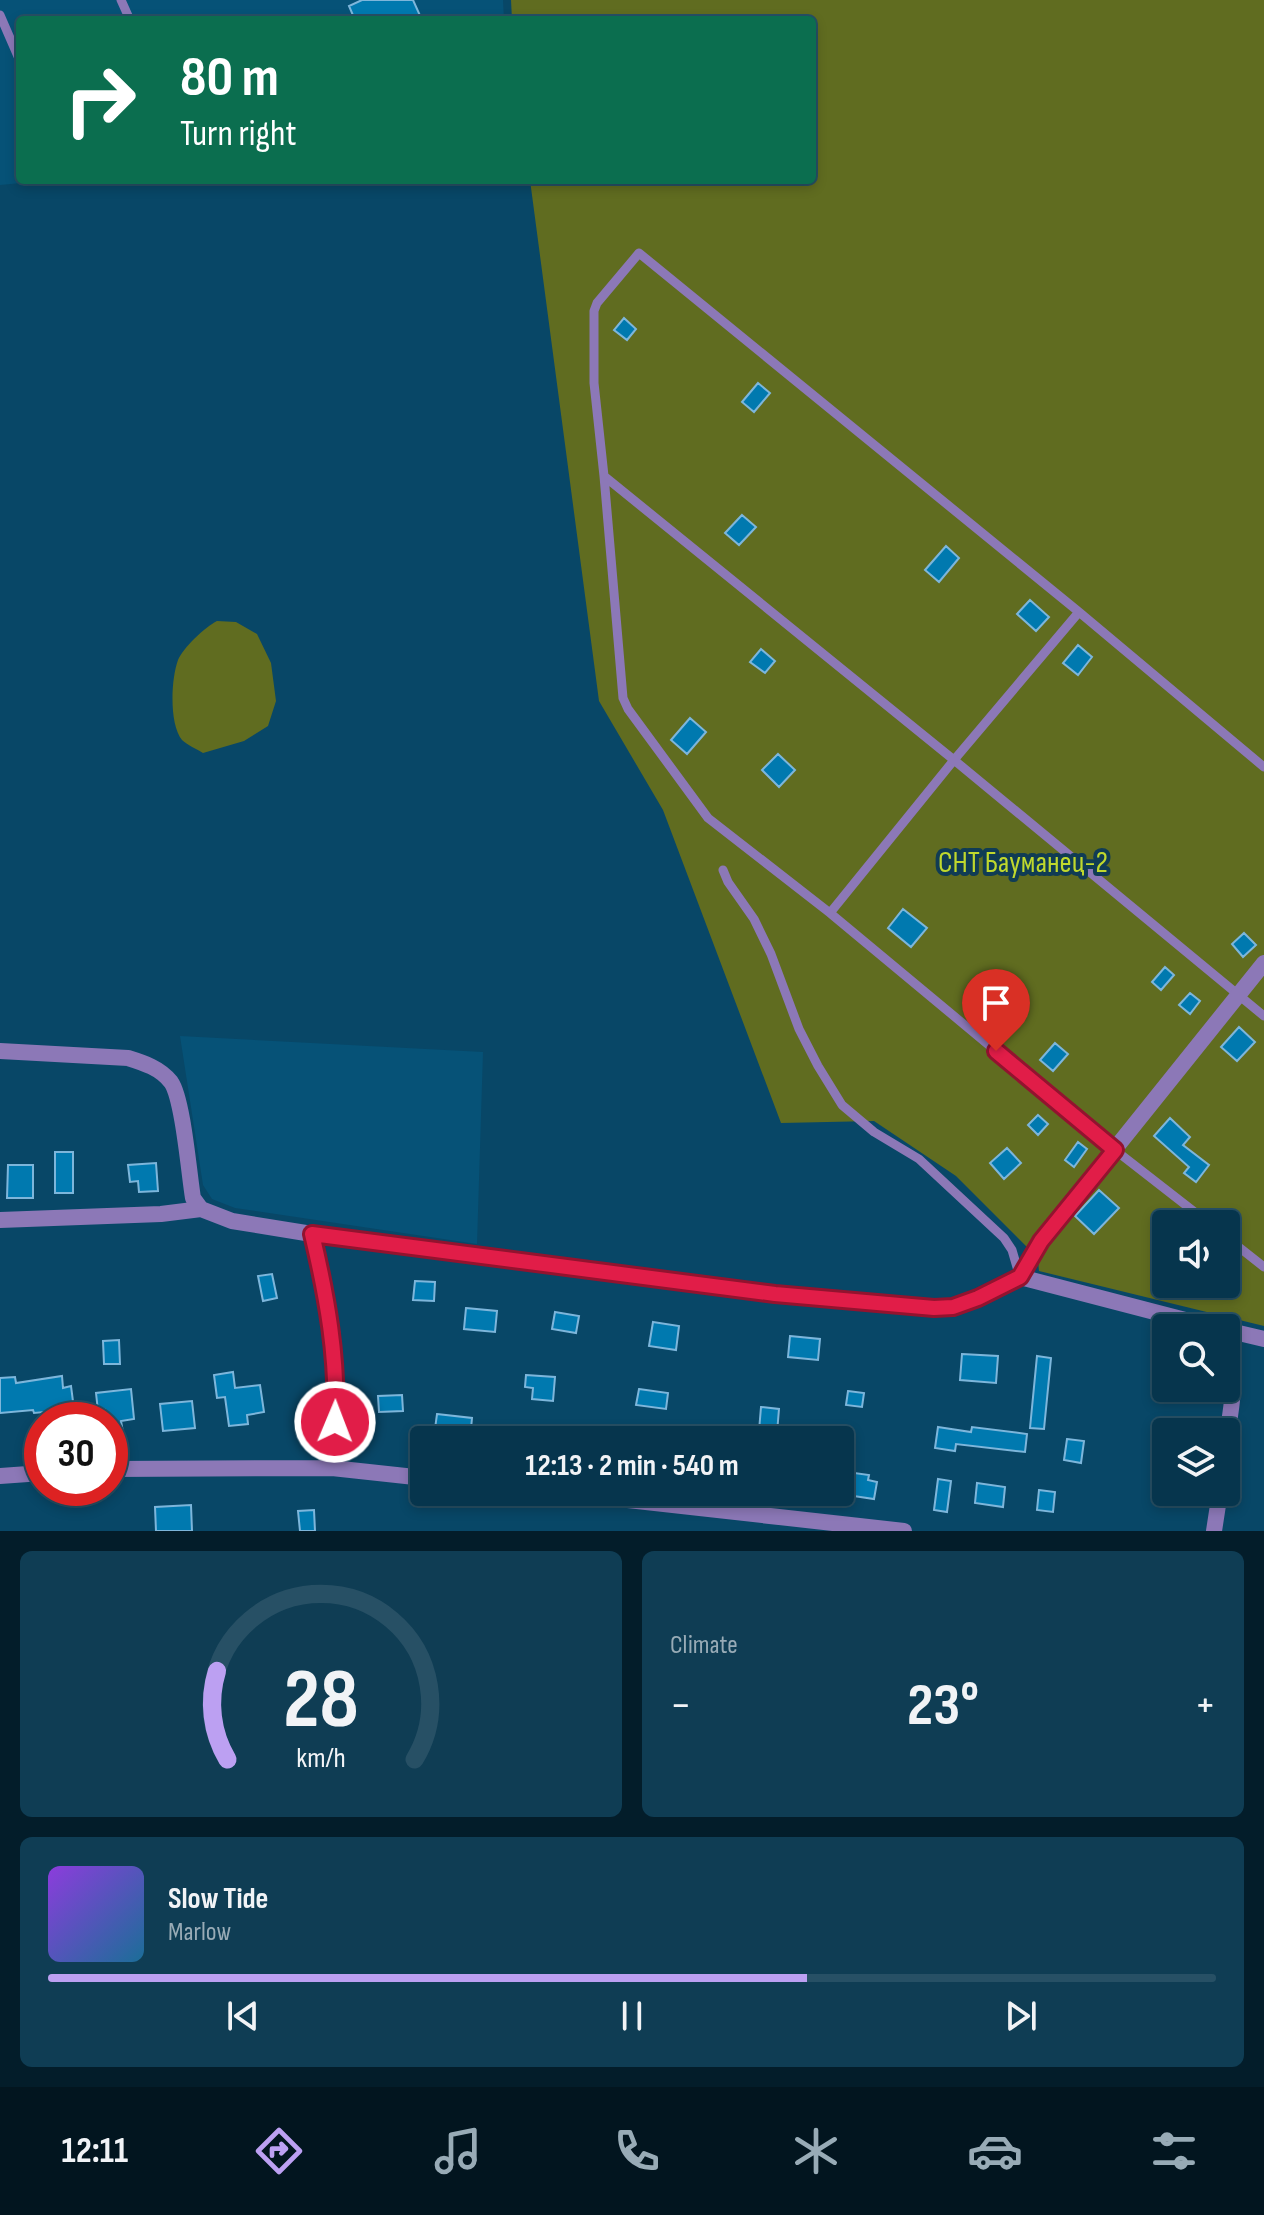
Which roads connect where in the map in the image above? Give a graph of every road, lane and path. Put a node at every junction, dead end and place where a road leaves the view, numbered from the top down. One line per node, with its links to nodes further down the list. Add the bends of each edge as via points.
1 (0, 15): 2 (lane)
2 (16, 52)
3 (604, 476): 4 (lane, via 594,383 594,311 639,253); 5 (lane); 8 (lane, via 628,709 708,818)
4 (1079, 612): 5 (lane); 6 (lane)
5 (954, 760): 8 (lane); 10 (lane)
6 (1264, 767)
7 (723, 870): 20 (lane, via 760,931 799,1029 842,1105 919,1159 1004,1238)
8 (830, 913): 13 (lane)
9 (1264, 963): 10 (street)
10 (1239, 995): 11 (lane); 13 (street)
11 (1264, 1016)
12 (0, 1051): 14 (street, via 128,1058 162,1073 173,1084 193,1198)
13 (1115, 1150): 15 (lane); 20 (street, via 1041,1241)
14 (201, 1209): 16 (street); 17 (street, via 232,1221)
15 (1192, 1210)
16 (0, 1220)
17 (312, 1234): 20 (street, via 775,1294 934,1308 953,1307); 25 (street, via 335,1360)
18 (1240, 1248): 19 (lane)
19 (1264, 1267)
20 (1020, 1277): 21 (street)
21 (1162, 1314)
22 (1240, 1333): 23 (street)
23 (1264, 1339)
24 (128, 1468): 25 (street)
25 (332, 1468): 28 (street)
26 (24, 1474): 27 (street)
27 (0, 1476)
28 (410, 1476)
29 (681, 1506): 31 (street)
30 (1218, 1506): 32 (street)
31 (904, 1531)
32 (1214, 1531)

